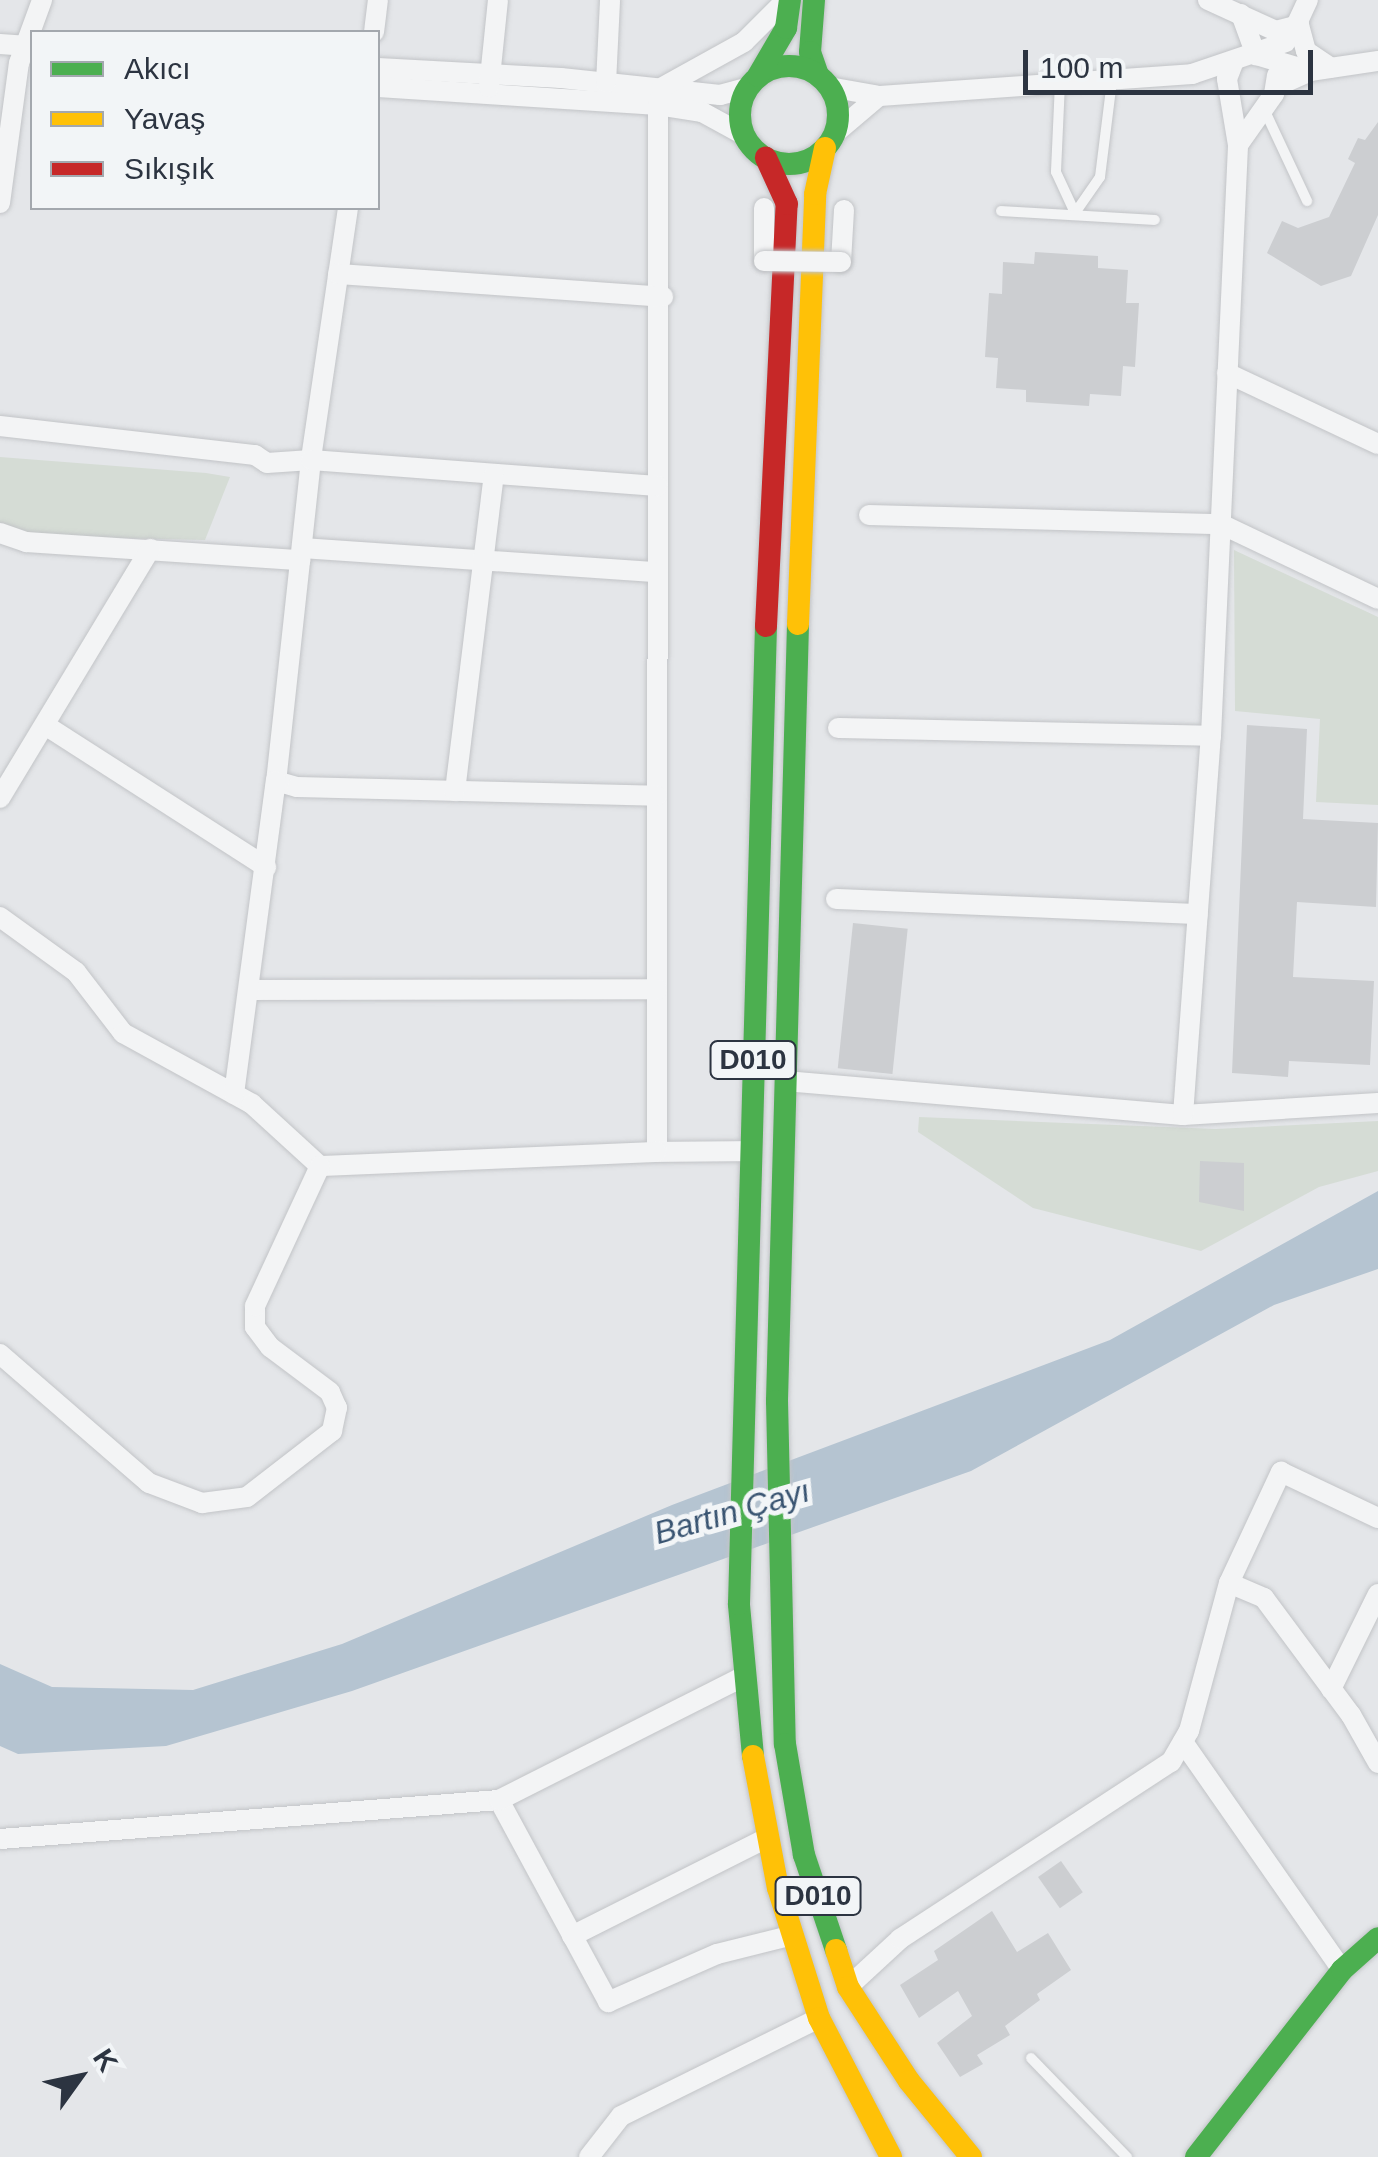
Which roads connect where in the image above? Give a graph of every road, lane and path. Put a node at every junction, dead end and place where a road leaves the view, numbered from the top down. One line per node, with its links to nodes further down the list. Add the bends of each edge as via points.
1 (42, 0): 10 (street)
2 (378, 0): 11 (street)
3 (498, 0): 26 (street)
4 (610, 0): 25 (street)
5 (787, 0): 23 (main road, via 786,28); 30 (street, via 744,42)
6 (814, 0): 22 (main road, via 810,52)
7 (1208, 0): 9 (street)
8 (1308, 0): 13 (street)
9 (1245, 24): 13 (street); 16 (street)
10 (31, 30)
11 (374, 30)
12 (30, 32): 15 (street)
13 (1292, 33): 16 (street); 19 (street)
14 (0, 44): 15 (street)
15 (21, 56): 38 (street)
16 (1250, 59): 19 (street); 20 (street); 27 (street); 29 (street)
17 (1378, 61): 19 (street)
18 (380, 68): 26 (street)
19 (1320, 70): 27 (street)
20 (1192, 74): 21 (street); 29 (street)
21 (1112, 80): 24 (street); 43 (lane, via 1100,177)
22 (824, 81): 23 (main road, via 788,65); 31 (street); 34 (main road, via 836,102)
23 (752, 82): 30 (street, via 720,96); 33 (main road, via 740,119)
24 (1060, 82): 31 (street); 43 (lane, via 1056,172)
25 (606, 83): 26 (street); 30 (street)
26 (490, 84): 28 (street); 30 (street)
27 (1277, 86): 32 (street)
28 (380, 87)
29 (1230, 91): 32 (street, via 1245,104); 35 (street)
30 (660, 96): 33 (street); 46 (street)
31 (879, 96): 34 (street)
32 (1261, 104): 35 (street); 37 (lane)
33 (744, 135): 36 (main road)
34 (830, 141): 36 (main road, via 797,163); 74 (main road, D010, via 815,194)
35 (1238, 145): 47 (street)
36 (766, 158): 78 (main road, D010, via 787,204 762,706)
37 (1308, 201)
38 (0, 203)
39 (764, 208): 41 (street, bridge, via 764,260 841,262)
40 (348, 210): 45 (street)
41 (844, 210)
42 (1001, 211): 43 (lane)
43 (1075, 213): 44 (lane)
44 (1155, 220)
45 (338, 274): 46 (street); 50 (street)
46 (663, 298): 52 (street)
47 (1227, 373): 49 (street); 54 (street)
48 (0, 426): 50 (street, via 255,454 267,463)
49 (1378, 444)
50 (311, 460): 51 (street); 57 (street)
51 (494, 474): 52 (street); 58 (street)
52 (657, 486): 59 (street)
53 (869, 514): 54 (street)
54 (1221, 524): 60 (street); 63 (street)
55 (0, 533): 56 (street, via 26,542)
56 (150, 548): 57 (street); 61 (street)
57 (301, 554): 58 (street); 64 (street)
58 (478, 560): 59 (street); 65 (street)
59 (657, 572): 66 (street)
60 (1378, 600)
61 (46, 724): 67 (street); 68 (street)
62 (838, 728): 63 (street)
63 (1211, 736): 70 (street)
64 (276, 781): 65 (street); 68 (street)
65 (455, 791): 66 (street)
66 (657, 796): 72 (street)
67 (0, 798)
68 (266, 868): 73 (street)
69 (836, 899): 70 (street)
70 (1198, 914): 77 (street)
71 (0, 917): 75 (street, via 76,972 123,1033)
72 (658, 989): 73 (street); 79 (street)
73 (251, 990): 75 (street)
74 (785, 1081): 77 (street); 96 (main road, D010, via 777,1401 785,1744 804,1856)
75 (234, 1094): 80 (street)
76 (1378, 1102): 77 (street)
77 (1183, 1114)
78 (751, 1151): 79 (street); 85 (main road, D010, via 740,1414)
79 (657, 1152): 80 (street)
80 (320, 1166): 81 (street, via 255,1306 256,1327 270,1347 330,1392 338,1408 322,1440 247,1496 202,1503 149,1483)
81 (0, 1354)
82 (1378, 1518): 83 (street, via 1280,1472)
83 (1229, 1583): 86 (street, via 1264,1598); 87 (street)
84 (1378, 1594): 86 (street)
85 (744, 1676): 89 (street); 90 (main road, D010)
86 (1331, 1689): 88 (street)
87 (1183, 1742): 95 (street); 96 (street, via 1172,1762 900,1940)
88 (1378, 1764)
89 (499, 1800): 91 (street); 92 (street)
90 (768, 1838): 92 (street); 93 (main road, D010)
91 (0, 1839)
92 (572, 1936): 93 (street, via 608,2002 717,1954)
93 (793, 1936): 97 (main road, D010)
94 (1378, 1938): 95 (main road)
95 (1342, 1970): 103 (main road)
96 (848, 1987): 101 (main road, D010, via 909,2081)
97 (820, 2018): 99 (street, via 621,2116); 100 (main road, D010)
98 (1031, 2058): 102 (lane)
99 (589, 2157)
100 (891, 2157)
101 (971, 2157)
102 (1127, 2157)
103 (1196, 2157)

